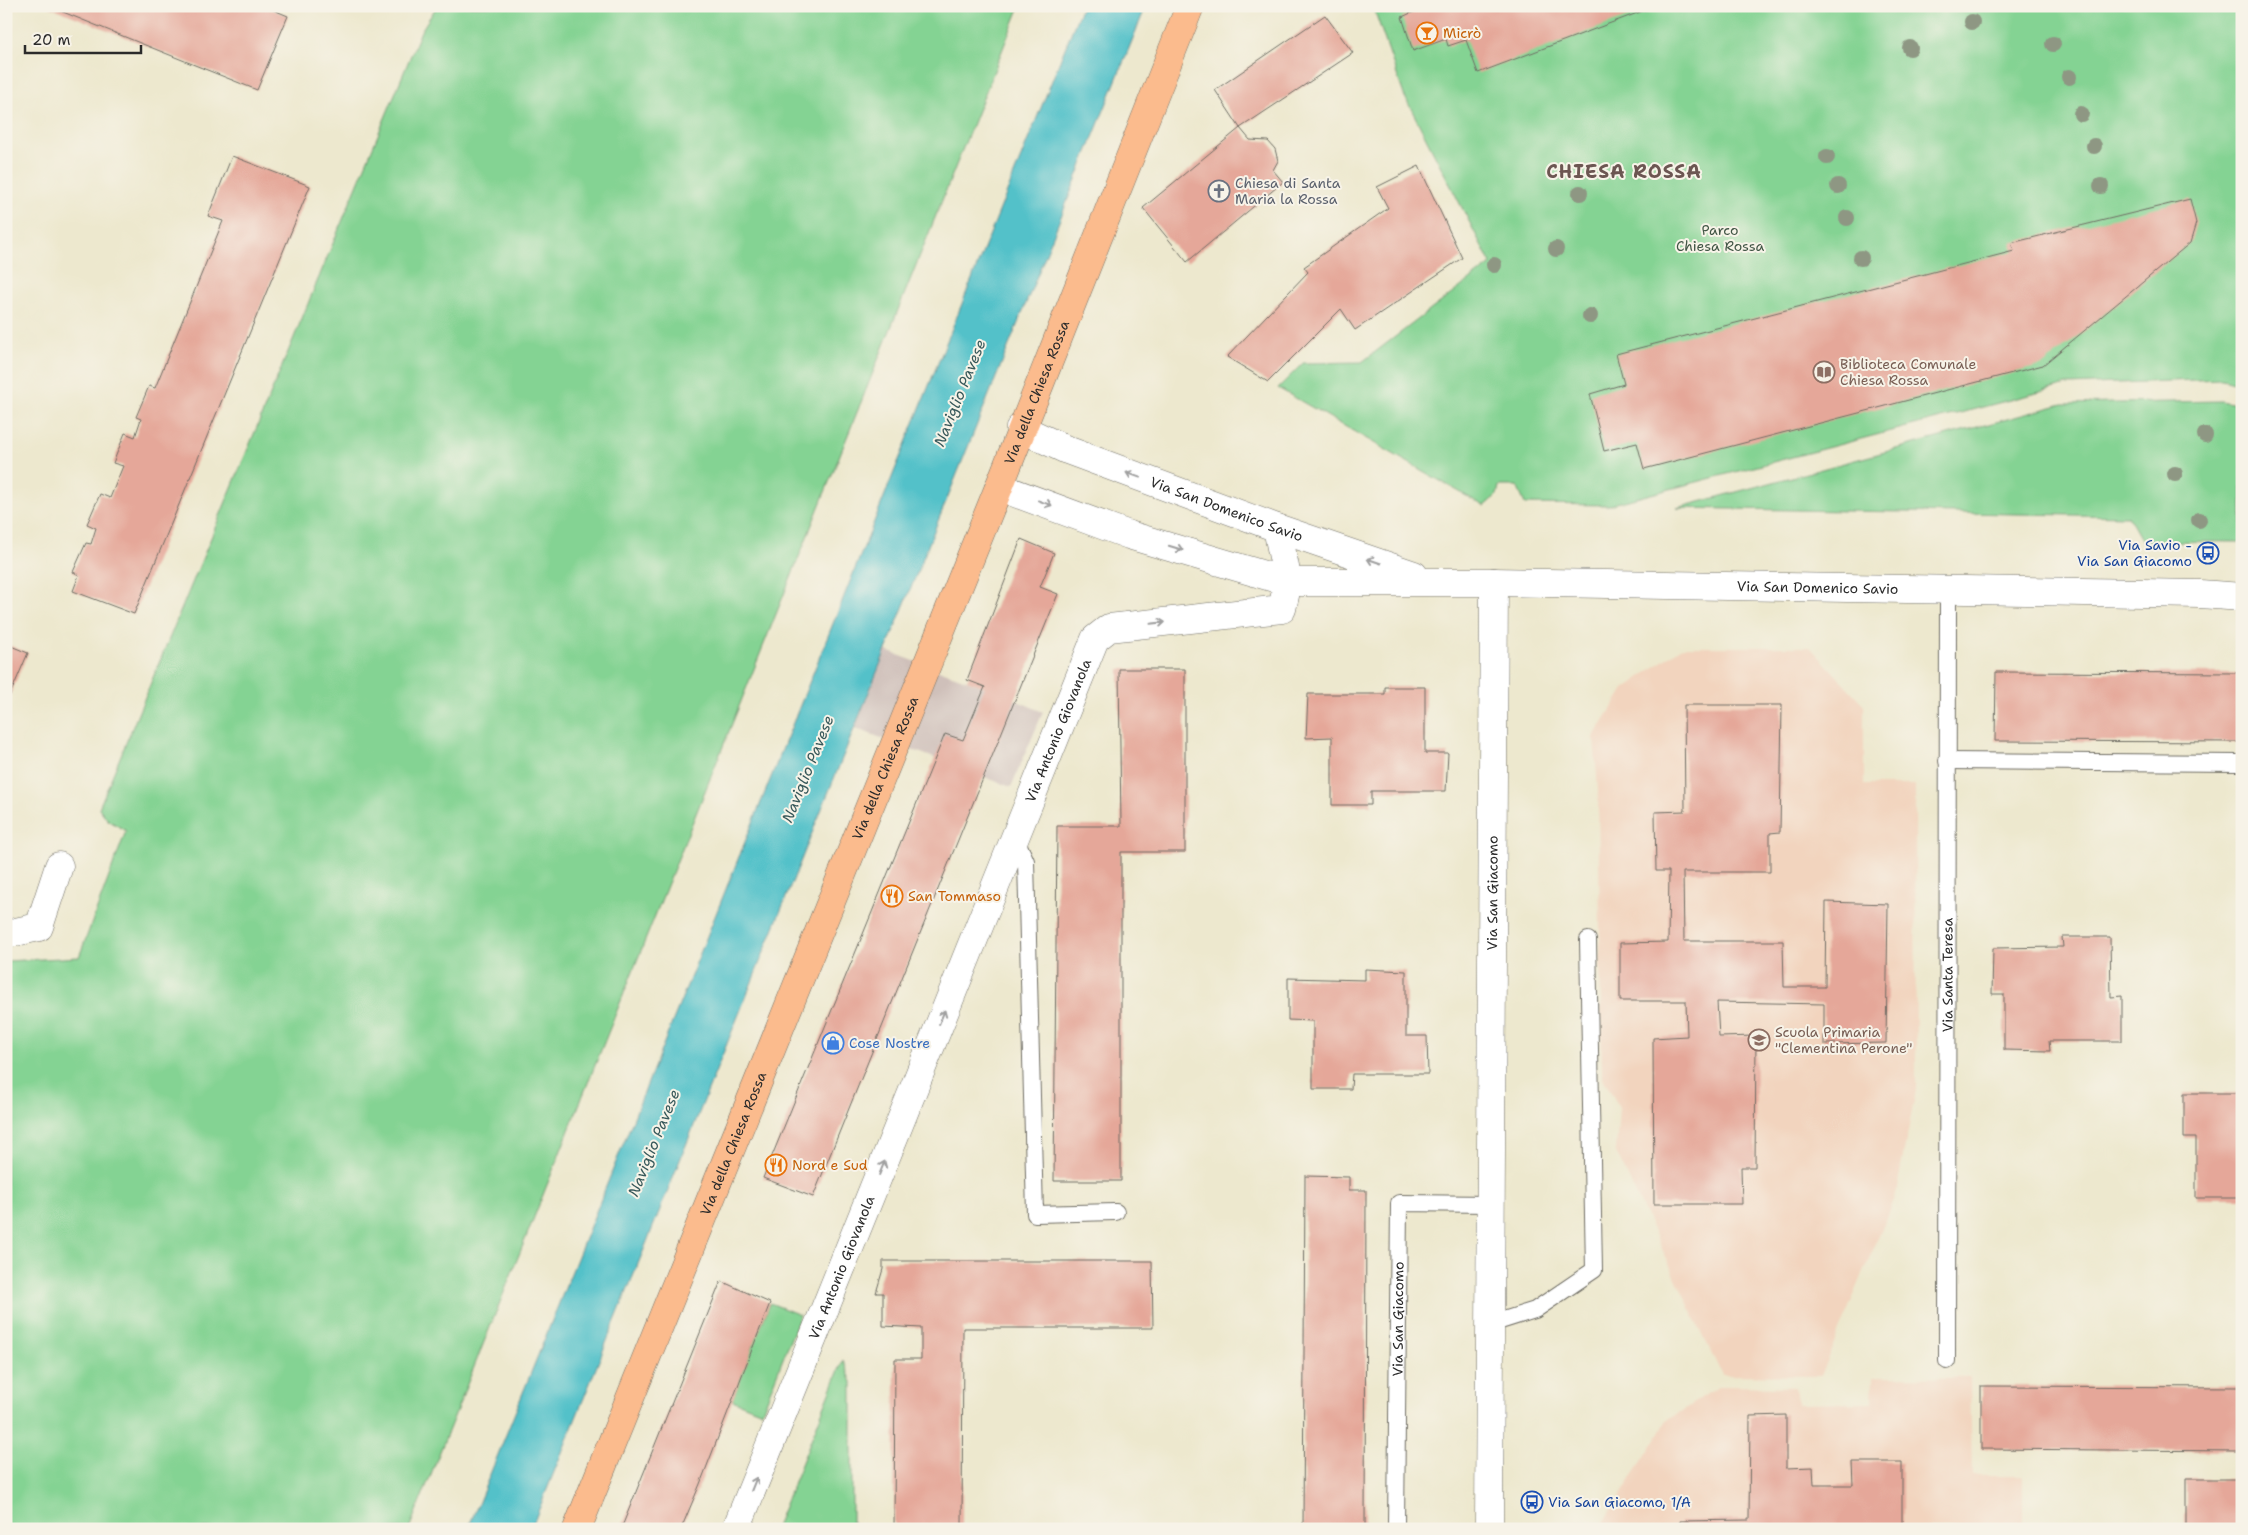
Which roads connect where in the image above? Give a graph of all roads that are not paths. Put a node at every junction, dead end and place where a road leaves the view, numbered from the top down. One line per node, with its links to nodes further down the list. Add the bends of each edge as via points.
1 (1190, 6): 2 (main road, Via della Chiesa Rossa)
2 (1020, 428): 3 (main road, Via della Chiesa Rossa); 4 (street, Via San Domenico Savio, one-way to 2, via 1067,450)
3 (998, 487): 5 (street, Via San Domenico Savio, one-way to 5, via 1129,535); 22 (main road, Via della Chiesa Rossa)
4 (1278, 528): 5 (street); 7 (street, Via San Domenico Savio, one-way to 4)
5 (1288, 582): 7 (street, Via San Domenico Savio); 14 (street, Via Antonio Giovanola, one-way to 5, via 1095,639 1109,628 1282,609)
6 (1494, 582): 7 (street, Via San Domenico Savio); 8 (street, Via San Domenico Savio); 18 (street, Via San Giacomo)
7 (1436, 583)
8 (1948, 589): 10 (street, Via San Domenico Savio); 12 (lane, Via Santa Teresa)
9 (2242, 590): 10 (street, Via San Domenico Savio)
10 (2200, 594): 11 (street, Via San Domenico Savio)
11 (2242, 597)
12 (1947, 761): 13 (lane); 21 (lane, Via Santa Teresa)
13 (2242, 762)
14 (1015, 837): 19 (lane, via 1026,861 1035,1214); 23 (street, Via Antonio Giovanola, one-way to 14)
15 (59, 866): 16 (street, via 39,927)
16 (6, 934)
17 (1588, 940): 20 (lane, via 1594,1270 1535,1310)
18 (1492, 1204): 20 (street, Via San Giacomo); 24 (lane, Via San Giacomo, via 1399,1203)
19 (1116, 1212)
20 (1491, 1324): 25 (street, Via San Giacomo)
21 (1947, 1361)
22 (577, 1529)
23 (736, 1529)
24 (1396, 1529)
25 (1489, 1529)

